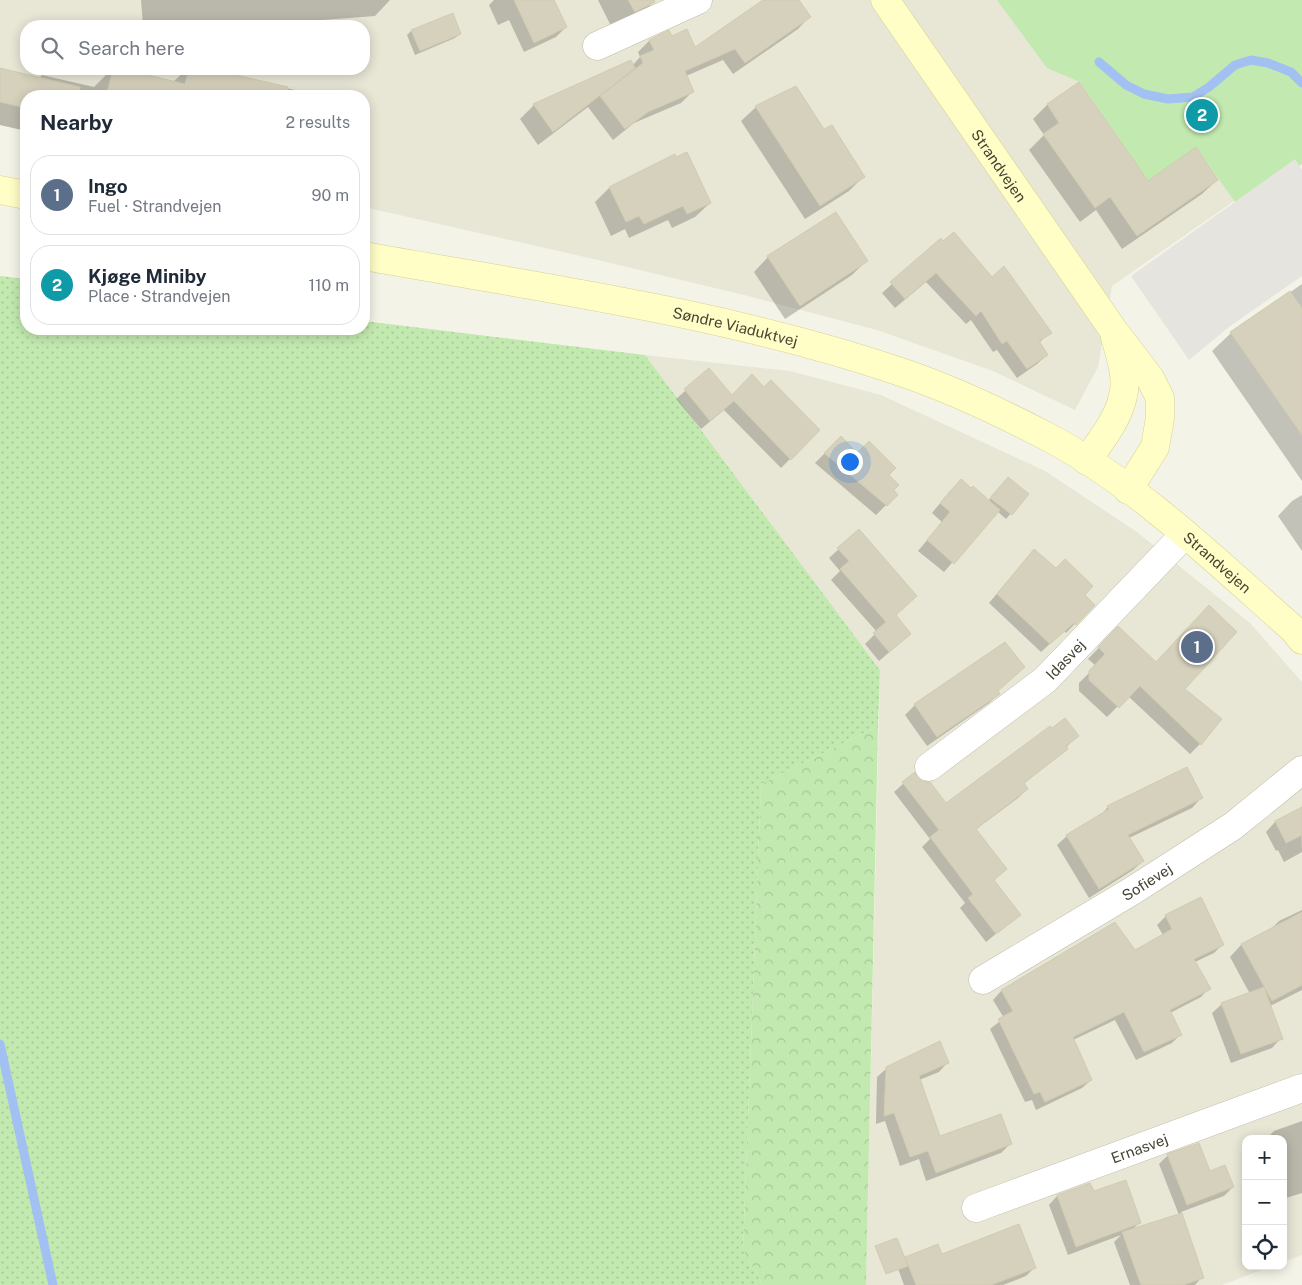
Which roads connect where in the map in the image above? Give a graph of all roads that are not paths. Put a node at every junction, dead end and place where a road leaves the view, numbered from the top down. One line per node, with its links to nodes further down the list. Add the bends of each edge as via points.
1 (698, 0): 3 (street)
2 (885, 0): 7 (main road, Strandvejen)
3 (597, 46)
4 (0, 190): 5 (main road)
5 (20, 194)
6 (370, 257): 8 (main road, Søndre Viaduktvej, via 707,318 840,352 903,372 966,398 1047,437)
7 (1114, 331): 8 (main road, Strandvejen, via 1123,370 1124,394 1115,417); 9 (main road, Strandvejen, via 1150,378 1160,398 1155,447)
8 (1087, 461): 9 (main road, Strandvejen)
9 (1128, 490): 10 (main road, Strandvejen)
10 (1185, 534): 11 (main road, Strandvejen); 12 (street, Idasvej, via 1046,680)
11 (1302, 640)
12 (929, 767)
13 (1302, 770): 14 (street, Sofievej, via 1233,826)
14 (983, 980)
15 (1302, 1088): 16 (street, Ernasvej)
16 (976, 1208)

